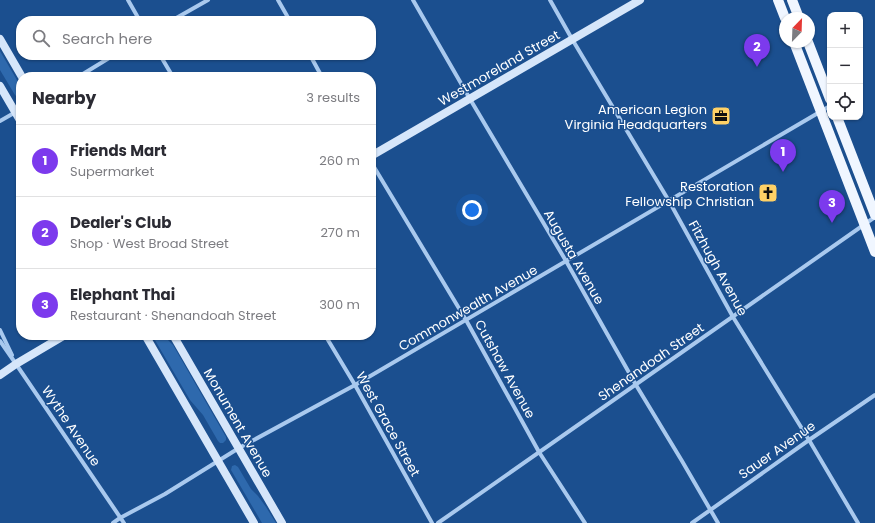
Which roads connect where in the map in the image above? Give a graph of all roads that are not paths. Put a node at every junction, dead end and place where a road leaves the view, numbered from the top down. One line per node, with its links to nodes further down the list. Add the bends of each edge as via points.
1 (128, 0): 11 (street)
2 (208, 0): 12 (street)
3 (278, 0): 13 (street)
4 (413, 0): 27 (street, Augusta Avenue)
5 (550, 0): 15 (street, Fitzhugh Avenue)
6 (640, 0): 15 (street, Westmoreland Street)
7 (778, 0): 9 (main road)
8 (792, 0): 10 (main road)
9 (783, 12)
10 (797, 12)
11 (137, 16)
12 (180, 16)
13 (287, 16)
14 (0, 39): 21 (street)
15 (572, 39): 27 (street, Westmoreland Street); 36 (street, Fitzhugh Avenue)
16 (796, 48): 31 (main road)
17 (810, 48): 26 (main road)
18 (106, 60): 22 (street)
19 (163, 60): 23 (street)
20 (313, 60): 24 (street)
21 (19, 72)
22 (86, 72)
23 (170, 72)
24 (319, 72)
25 (0, 86): 28 (street)
26 (827, 91)
27 (470, 99): 34 (street, Westmoreland Street); 40 (street, Augusta Avenue)
28 (16, 108)
29 (827, 108): 31 (street, Commonwealth Avenue)
30 (16, 112): 33 (street)
31 (821, 112): 36 (street, Commonwealth Avenue); 38 (main road)
32 (838, 120): 37 (main road)
33 (0, 121)
34 (376, 153)
35 (376, 170): 42 (street, Cutshaw Avenue)
36 (669, 201): 40 (street, Commonwealth Avenue); 41 (street, Fitzhugh Avenue)
37 (875, 216): 38 (street, Shenandoah Street)
38 (864, 225): 39 (main road); 41 (street, Shenandoah Street)
39 (875, 252)
40 (566, 262): 42 (street, Commonwealth Avenue); 52 (street, Augusta Avenue)
41 (733, 317): 52 (street, Shenandoah Street); 54 (street, Fitzhugh Avenue)
42 (466, 320): 51 (street, Commonwealth Avenue); 56 (street, Cutshaw Avenue)
43 (0, 330): 49 (street)
44 (57, 340): 49 (street)
45 (148, 340): 57 (street)
46 (176, 340): 55 (street, Monument Avenue)
47 (328, 340): 51 (street, West Grace Street)
48 (0, 342): 49 (street, Wythe Avenue)
49 (16, 364): 50 (street); 59 (street, Wythe Avenue)
50 (0, 375)
51 (355, 385): 55 (street, Commonwealth Avenue); 64 (street, West Grace Street)
52 (636, 385): 56 (street, Shenandoah Street); 58 (street, Augusta Avenue)
53 (875, 395): 54 (street, Sauer Avenue)
54 (809, 440): 58 (street, Sauer Avenue); 69 (street, Fitzhugh Avenue)
55 (238, 448): 57 (street, Commonwealth Avenue); 63 (street, Monument Avenue)
56 (540, 452): 65 (street, Shenandoah Street); 66 (street, Cutshaw Avenue)
57 (218, 461): 59 (street, Commonwealth Avenue); 62 (street)
58 (710, 510): 67 (street, Sauer Avenue); 68 (street, Augusta Avenue)
59 (120, 518): 60 (street, Commonwealth Avenue); 61 (street, Wythe Avenue)
60 (113, 523)
61 (124, 523)
62 (254, 523)
63 (282, 523)
64 (432, 523)
65 (438, 523)
66 (585, 523)
67 (692, 523)
68 (718, 523)
69 (858, 523)

